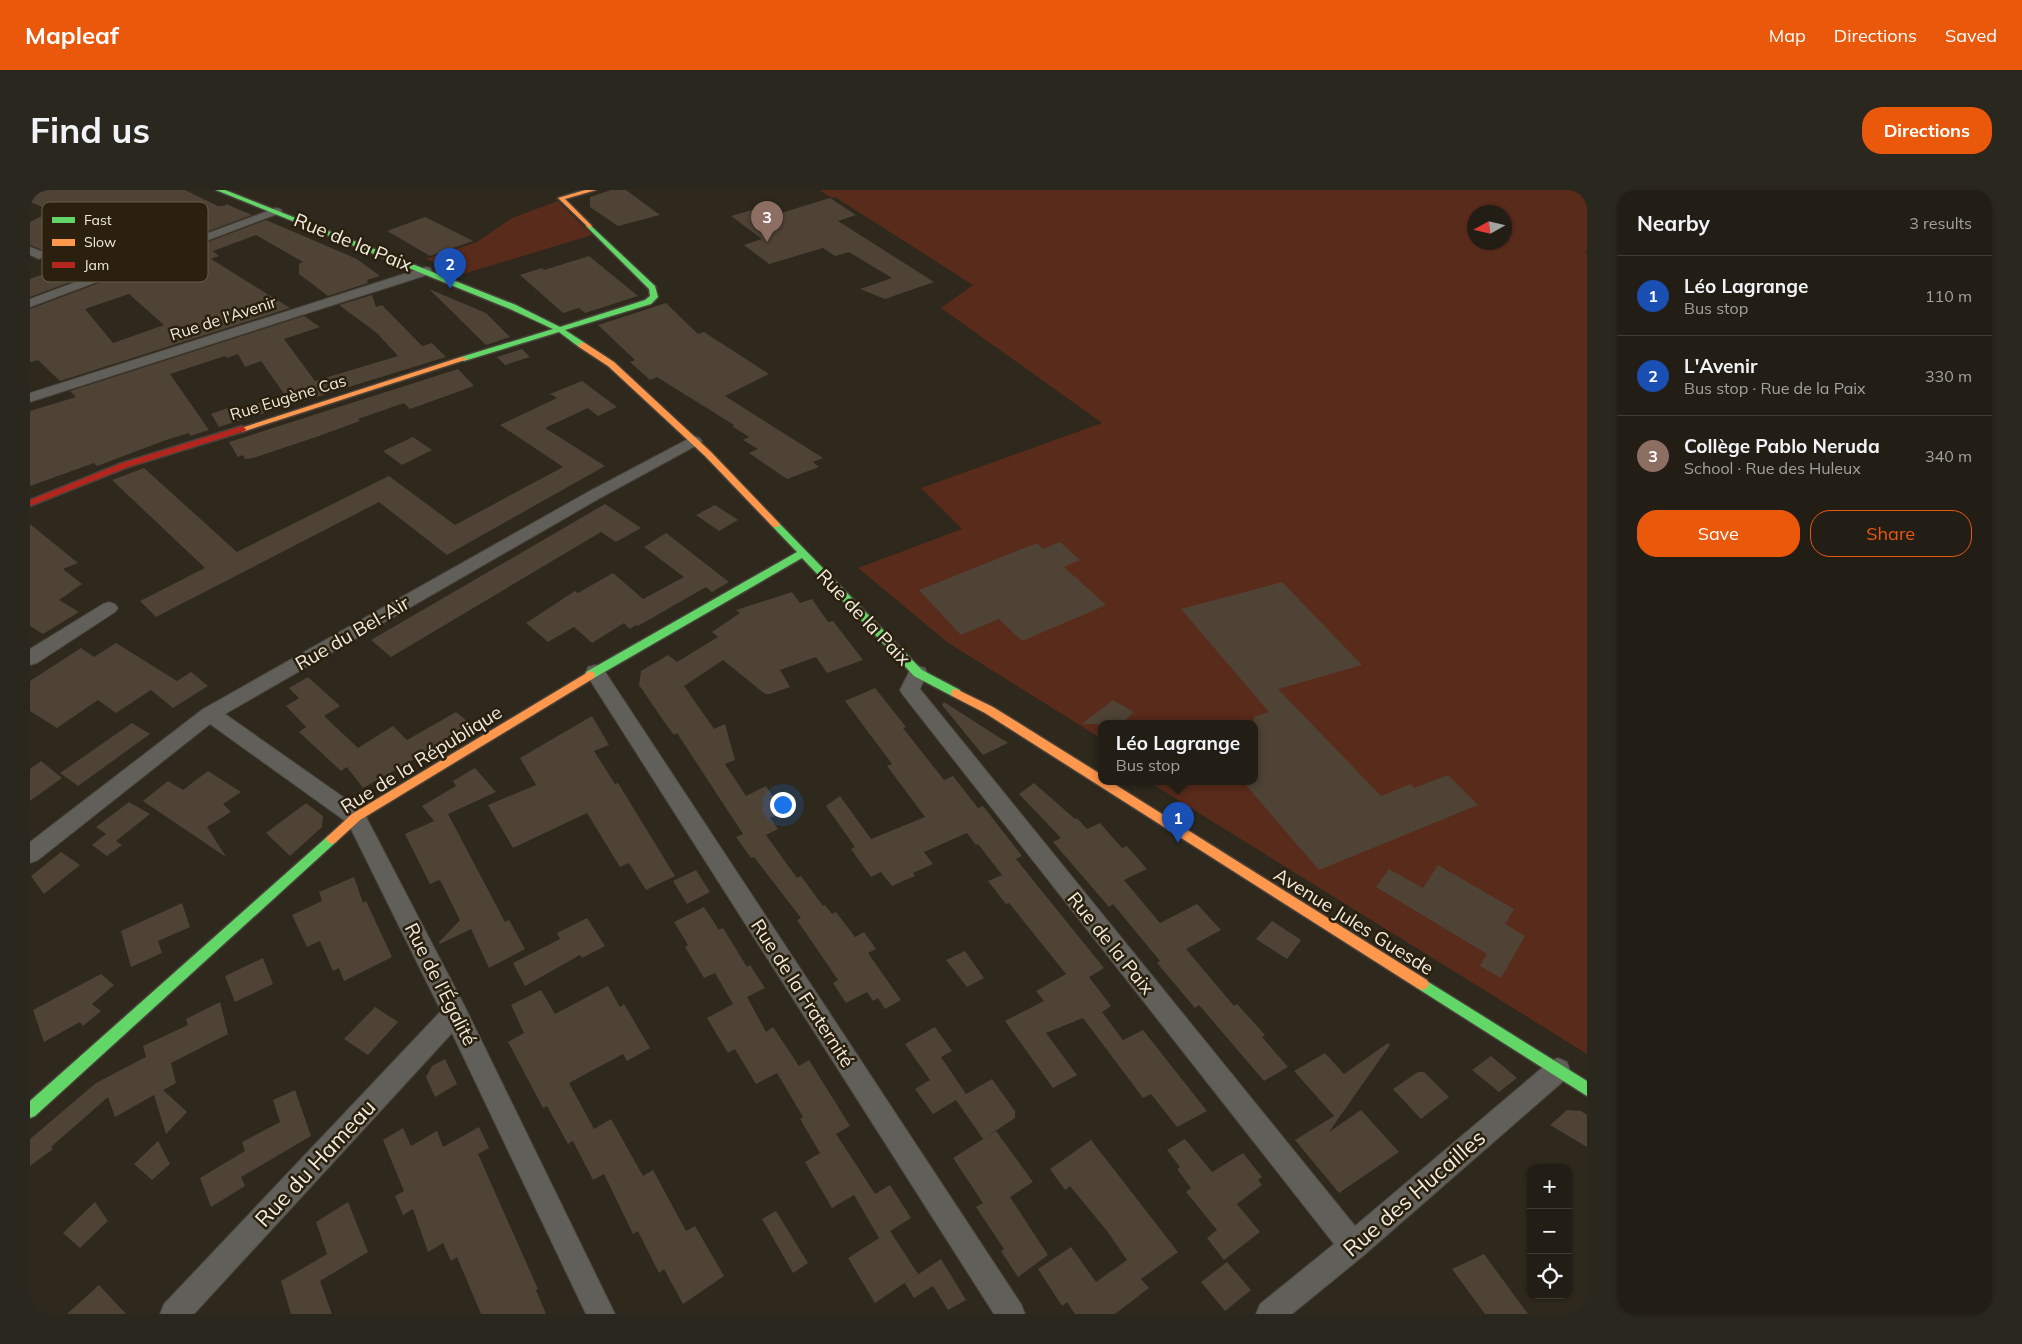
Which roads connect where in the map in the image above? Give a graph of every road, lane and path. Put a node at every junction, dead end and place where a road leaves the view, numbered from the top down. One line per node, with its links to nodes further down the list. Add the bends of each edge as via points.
1 (593, 190): 8 (street, Rue Eugène Cas, via 562,198 652,288 654,297 648,302)
2 (224, 192): 3 (street, Rue de la Paix)
3 (276, 211): 4 (street); 5 (street, Rue de la Paix)
4 (208, 236)
5 (426, 271): 8 (street, Rue de la Paix, via 513,306); 9 (street, Rue de l'Avenir)
6 (84, 282): 7 (street)
7 (30, 302)
8 (559, 329): 10 (street, Rue de la Paix, via 611,364); 11 (street, Rue Eugène Cas, via 125,465)
9 (30, 398)
10 (694, 441): 12 (street, Rue de la Paix); 17 (street, Rue du Bel-Air)
11 (30, 503)
12 (803, 553): 15 (street, Rue de la République); 16 (street, Rue de la Paix)
13 (109, 608): 14 (street)
14 (30, 658)
15 (595, 672): 20 (street, Rue de la République); 29 (street, Rue de la Fraternité)
16 (918, 673): 18 (street, Avenue Jules Guesde, via 989,710); 26 (street, Rue de la Paix, via 910,690)
17 (210, 714): 20 (street, Rue de l'Égalité); 21 (street, Rue du Bel-Air)
18 (1098, 779)
19 (1107, 785): 23 (street, Avenue Jules Guesde)
20 (356, 817): 22 (street, Rue de l'Égalité); 25 (street, Rue de la République)
21 (30, 854)
22 (455, 1012): 27 (street, Rue du Hameau); 28 (street, Rue de l'Égalité)
23 (1558, 1070): 24 (street, Avenue Jules Guesde); 26 (street, Rue des Hucailles)
24 (1587, 1089)
25 (30, 1111)
26 (1353, 1246): 30 (street, Rue des Hucailles)
27 (182, 1310)
28 (601, 1314)
29 (1011, 1314)
30 (1270, 1314)

